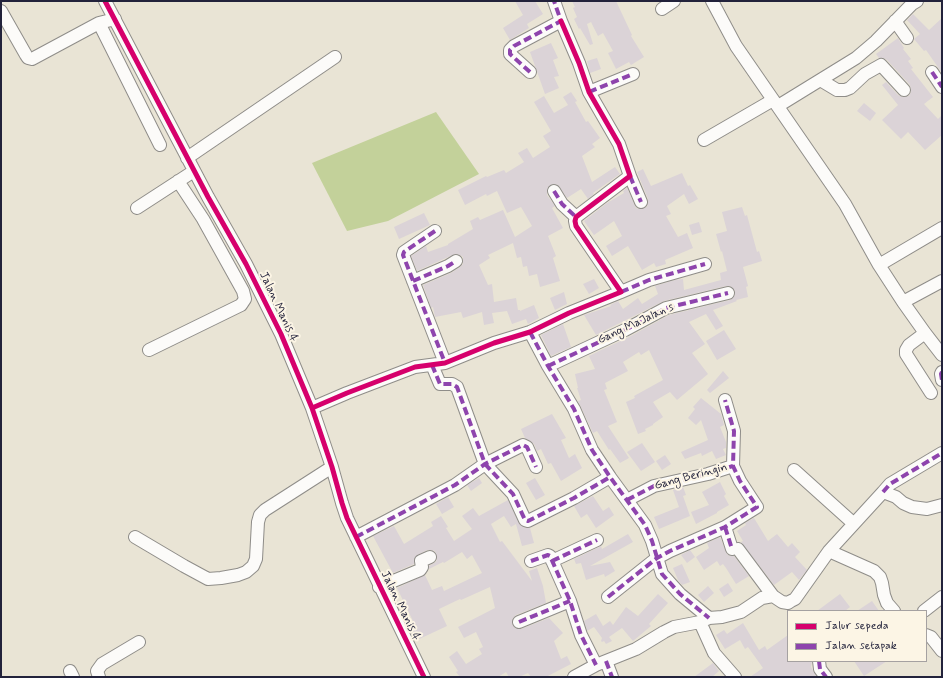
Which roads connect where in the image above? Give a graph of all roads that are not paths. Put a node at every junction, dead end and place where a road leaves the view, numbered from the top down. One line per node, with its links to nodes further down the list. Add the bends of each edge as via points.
1 (104, 1): 8 (street, Jalan Manis 4)
2 (554, 1): 9 (street)
3 (674, 1): 6 (street)
4 (712, 1): 23 (street, via 736,46)
5 (917, 1): 10 (street)
6 (662, 9)
7 (1, 11): 11 (street, via 26,55 32,59)
8 (115, 19): 11 (street); 26 (street, Jalan Manis 4)
9 (561, 21): 15 (street, via 510,50 510,54); 22 (street)
10 (895, 21): 12 (street); 14 (street, via 872,46)
11 (99, 23): 25 (street)
12 (907, 38)
13 (335, 57): 26 (street)
14 (854, 60): 18 (street); 19 (street)
15 (530, 72)
16 (932, 72): 20 (street)
17 (633, 74): 22 (street)
18 (865, 74): 19 (street, via 845,90 837,90); 21 (street, via 881,65)
19 (822, 81): 23 (street)
20 (942, 87)
21 (904, 90)
22 (589, 92): 28 (street, via 619,144)
23 (776, 103): 24 (street); 38 (street, via 845,204)
24 (704, 140)
25 (160, 145)
26 (187, 158): 27 (street, Jalan Manis 4)
27 (194, 171): 29 (street); 55 (street, Jalan Manis 4, via 250,271 281,334)
28 (630, 176): 31 (street); 33 (street)
29 (178, 181): 32 (street); 46 (street, via 203,219 245,299 241,305)
30 (554, 191): 33 (street, via 562,204)
31 (641, 202)
32 (137, 208)
33 (576, 217): 41 (street, via 576,226)
34 (942, 228): 38 (street)
35 (434, 232): 40 (street, via 404,253)
36 (456, 261): 40 (street)
37 (705, 264): 41 (street, via 650,280)
38 (879, 265): 43 (street)
39 (942, 280): 43 (street)
40 (413, 281): 48 (street)
41 (621, 292): 44 (street)
42 (728, 293): 50 (street, Gang MaJalan s, via 666,308)
43 (903, 302): 45 (street)
44 (530, 332): 48 (street); 50 (street)
45 (925, 333): 47 (street); 53 (street, via 909,345 906,354)
46 (149, 350)
47 (942, 355)
48 (444, 362): 49 (street)
49 (432, 365): 55 (street, via 415,367); 57 (street, via 440,384 452,384 457,387)
50 (548, 366): 62 (street, via 566,393 592,450)
51 (942, 372): 52 (street)
52 (942, 380)
53 (932, 393)
54 (725, 400): 58 (street, via 734,432)
55 (312, 408): 59 (street, Jalan Manis 4)
56 (942, 453): 63 (street, via 890,484)
57 (485, 464): 60 (street, via 523,445 527,447); 62 (street, via 513,494 527,521); 69 (street, via 455,485)
58 (733, 466): 64 (street, Gang Beringin, via 654,486); 67 (street, via 757,507)
59 (332, 467): 68 (street, via 260,515 256,559 253,566 238,575 208,578); 69 (street, Jalan Manis 4, via 342,503)
60 (536, 467)
61 (794, 470): 66 (street)
62 (610, 477): 64 (street)
63 (883, 492): 65 (street, via 912,507 927,509); 66 (street)
64 (627, 500): 73 (street, via 645,525)
65 (942, 505)
66 (853, 523): 71 (street)
67 (725, 527): 73 (street); 77 (street, via 735,549)
68 (135, 537)
69 (356, 537): 76 (street, Jalan Manis 4)
70 (597, 540): 75 (street)
71 (829, 551): 77 (street, via 795,599 788,603); 81 (street, via 874,571 880,577 887,603)
72 (430, 556): 76 (street, via 421,561 420,570)
73 (657, 558): 79 (street); 83 (street, via 662,574)
74 (531, 561): 75 (street, via 548,555)
75 (552, 561): 80 (street)
76 (387, 583): 91 (street, Jalan Manis 4)
77 (773, 596): 83 (street, via 762,598 741,612)
78 (942, 597): 82 (street)
79 (608, 598)
80 (570, 601): 84 (street); 89 (street, via 581,635)
81 (893, 610)
82 (925, 610)
83 (704, 620): 89 (street, via 674,627 636,649); 94 (street, via 714,653)
84 (519, 622)
85 (927, 636): 87 (street)
86 (139, 642): 90 (street, via 102,664 97,671)
87 (942, 651)
88 (819, 662): 95 (street, via 820,669)
89 (601, 663): 92 (street); 93 (street)
90 (99, 677)
91 (424, 677)
92 (574, 677)
93 (612, 677)
94 (734, 677)
95 (826, 677)

